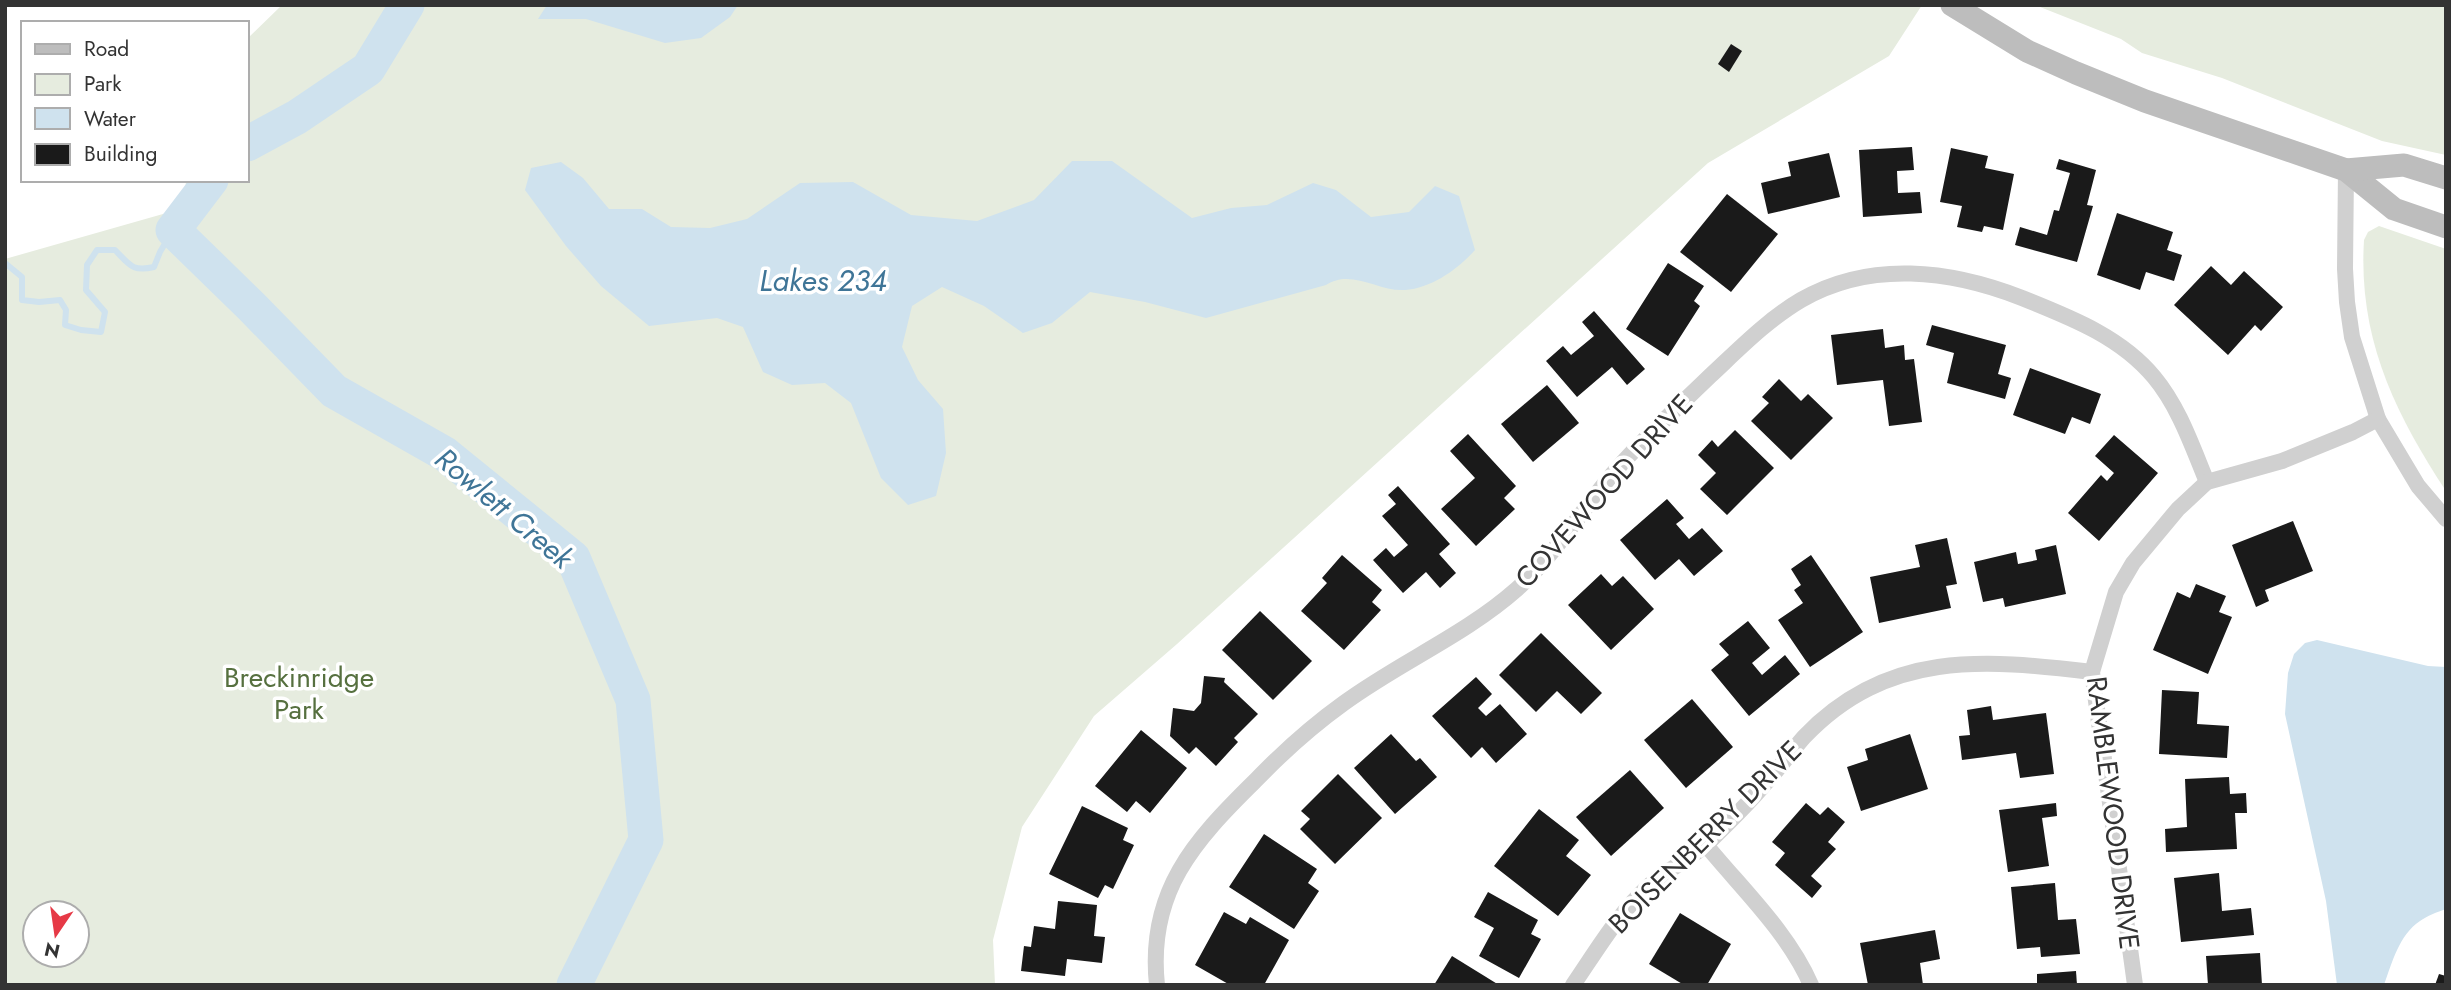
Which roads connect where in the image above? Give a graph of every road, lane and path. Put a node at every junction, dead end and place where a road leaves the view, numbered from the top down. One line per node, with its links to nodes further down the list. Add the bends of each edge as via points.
1 (1952, 5): 2 (main road, via 2027,51 2076,73)
2 (2346, 170): 3 (main road, via 2404,165); 4 (main road, via 2394,209); 5 (street, via 2347,302 2352,337)
3 (2446, 178)
4 (2446, 227)
5 (2378, 419): 6 (street, RAMBLEWOOD DRIVE, via 2282,461); 7 (street, via 2418,486)
6 (2207, 482): 8 (street, RAMBLEWOOD DRIVE, via 2133,563 2116,592); 10 (street, COVEWOOD DRIVE, via 2179,417 2154,377 2127,351 2078,320 1955,277 1911,272 1829,287 1801,300 1733,354 1660,424 1519,587 1344,703 1275,760 1211,824 1181,864 1163,908 1156,942)
7 (2446, 519)
8 (2092, 673): 9 (street, BOISENBERRY DRIVE, via 2018,664 1966,664 1923,669 1870,687 1805,737); 13 (street, RAMBLEWOOD DRIVE)
9 (1706, 845): 11 (street, BOISENBERRY DRIVE, via 1652,883 1629,906); 12 (street, via 1786,942)
10 (1157, 985)
11 (1573, 985)
12 (1811, 985)
13 (2135, 985)

